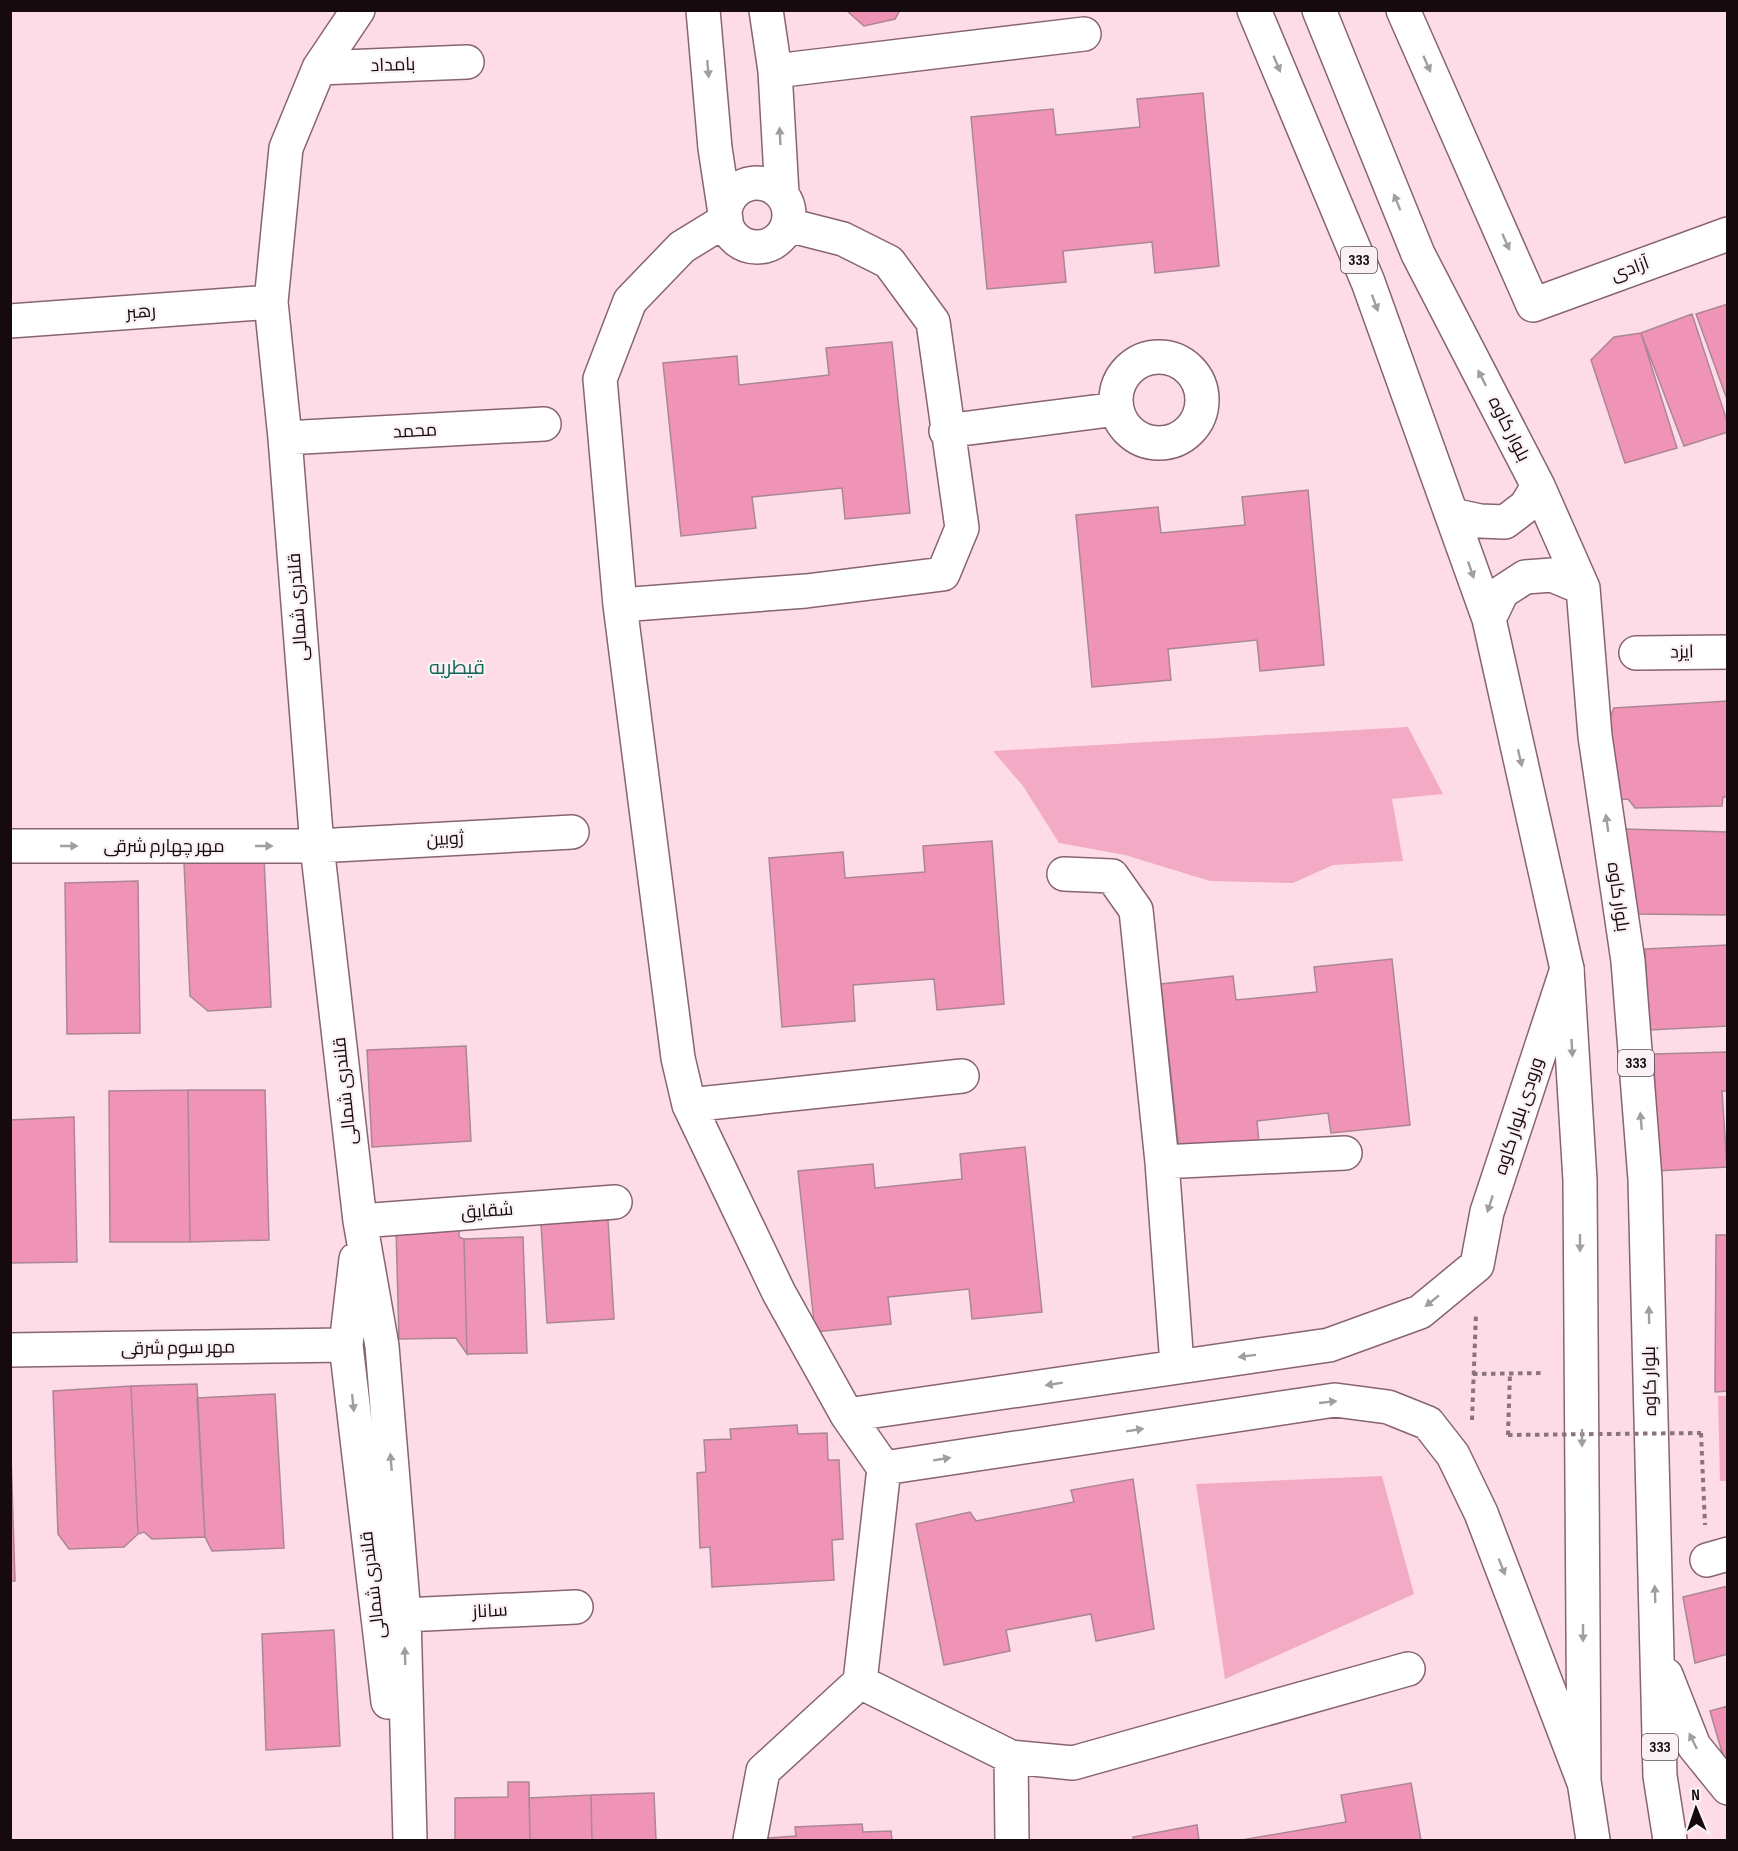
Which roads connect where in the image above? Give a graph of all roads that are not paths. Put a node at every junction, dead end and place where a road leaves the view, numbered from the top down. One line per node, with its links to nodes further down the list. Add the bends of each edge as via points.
1 (358, 10): 9 (street, قلندری شمالی)
2 (703, 10): 12 (street, one-way to 12, via 715,148)
3 (766, 10): 10 (street)
4 (1254, 10): 21 (street, 333, one-way to 21, via 1368,282)
5 (1319, 10): 20 (street, بلوار کاوه / 333, one-way to 5, via 1418,254)
6 (1403, 10): 13 (street, آزادی, one-way to 13, via 1533,305)
7 (1084, 34): 10 (street)
8 (467, 62): 9 (street, بامداد)
9 (319, 68): 14 (street, قلندری شمالی, via 286,148)
10 (775, 71): 11 (street, one-way to 10)
11 (785, 210): 12 (street, via 775,242 754,247 735,239); 12 (street, via 774,187 744,186 729,200); 18 (street, via 889,262 933,322)
12 (726, 220): 23 (street, via 682,247 630,301 600,379)
13 (1728, 234)
14 (271, 302): 15 (street, رهبر); 19 (street, قلندری شمالی)
15 (10, 321)
16 (1117, 409): 18 (street)
17 (544, 424): 19 (street, محمد)
18 (946, 431): 23 (street, via 962,528 943,574 806,591)
19 (285, 438): 29 (street, قلندری شمالی)
20 (1538, 486): 21 (street, via 1526,506 1505,522); 22 (street, بلوار کاوه / 333)
21 (1452, 515): 24 (street, 333, one-way to 24)
22 (1583, 588): 24 (street, via 1552,575 1525,578 1502,592); 45 (street, بلوار کاوه / 333, one-way to 22, via 1645,1179 1628,961 1594,736)
23 (620, 605): 33 (street, via 678,1058)
24 (1488, 619): 31 (street, 333, one-way to 31)
25 (1728, 652): 26 (street, ایزد)
26 (1636, 653)
27 (572, 832): 29 (street, ژوبین)
28 (10, 846): 29 (street, مهر چهارم شرقی, one-way to 29)
29 (317, 846): 37 (street, قلندری شمالی)
30 (1064, 874): 35 (street, via 1112,876 1136,910)
31 (1567, 969): 40 (street, ورودی بلوار کاوه, one-way to 40, via 1487,1212 1477,1264 1420,1312 1329,1345); 49 (street, 333, one-way to 49, via 1580,1180)
32 (962, 1076): 33 (street)
33 (689, 1105): 41 (street, via 779,1293)
34 (1345, 1153): 35 (street)
35 (1162, 1162): 40 (street)
36 (615, 1202): 37 (street, شقایق)
37 (360, 1221): 38 (street, قلندری شمالی); 44 (street, قلندری شمالی, one-way to 37, via 382,1346)
38 (346, 1345): 39 (street, مهر سوم شرقی); 51 (street, قلندری شمالی, one-way to 51)
39 (10, 1350)
40 (1177, 1365): 41 (street, one-way to 41)
41 (847, 1415): 42 (street)
42 (884, 1468): 47 (street); 49 (street, one-way to 49, via 1335,1400 1388,1407 1428,1422 1453,1455 1481,1513)
43 (576, 1607): 44 (street, ساناز)
44 (404, 1615): 52 (street, قلندری شمالی, one-way to 44)
45 (1657, 1653): 50 (street, one-way to 45, via 1694,1746); 56 (street, بلوار کاوه / 333, via 1660,1776)
46 (1408, 1669): 48 (street, via 1072,1763)
47 (860, 1682): 48 (street); 53 (street, via 763,1771)
48 (1011, 1757): 54 (street)
49 (1584, 1781): 55 (street, 333)
50 (1728, 1788)
51 (405, 1840)
52 (410, 1840)
53 (750, 1840)
54 (1012, 1840)
55 (1593, 1840)
56 (1670, 1840)

